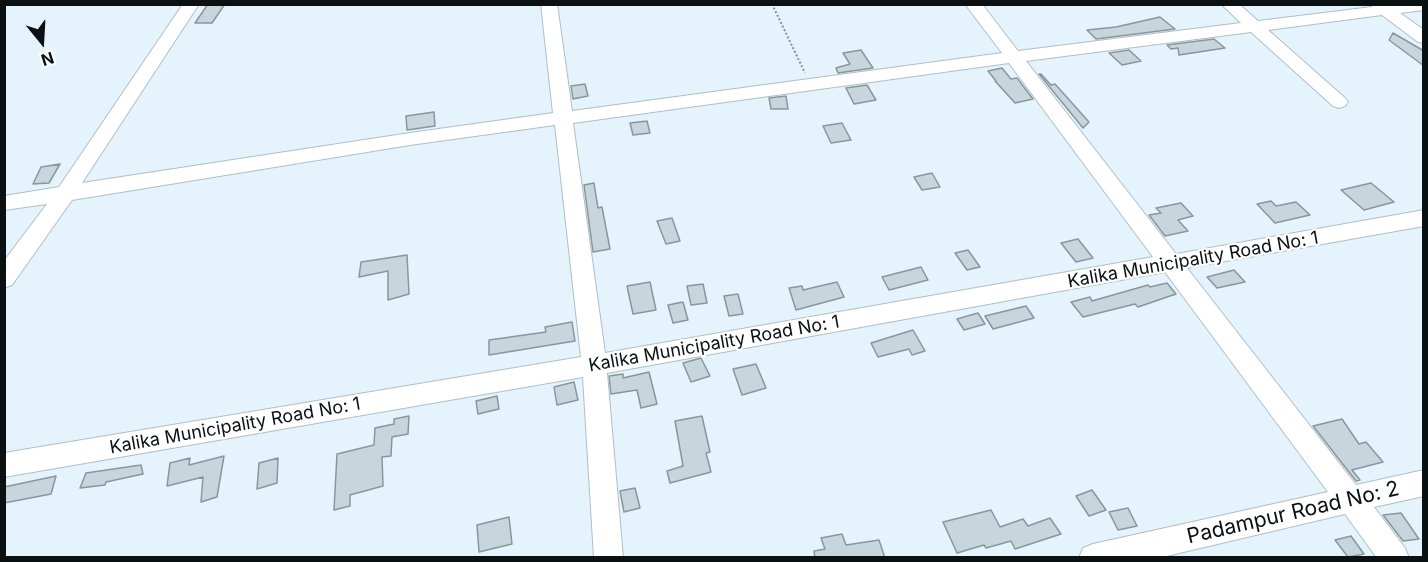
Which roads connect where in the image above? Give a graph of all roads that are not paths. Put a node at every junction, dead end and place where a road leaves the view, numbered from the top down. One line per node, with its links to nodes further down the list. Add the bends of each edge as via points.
1 (191, 4): 12 (street)
2 (549, 4): 11 (street)
3 (973, 4): 9 (street)
4 (1229, 4): 7 (street)
5 (1424, 4): 6 (street)
6 (1382, 7): 7 (street); 8 (street)
7 (1254, 27): 9 (street); 10 (street)
8 (1424, 38)
9 (1013, 58): 11 (street); 15 (street)
10 (1339, 102)
11 (565, 118): 12 (street); 17 (street)
12 (65, 194): 13 (street); 16 (street)
13 (4, 203)
14 (1424, 219): 15 (street, Kalika Municipality Road No: 1)
15 (1173, 264): 17 (street, Kalika Municipality Road No: 1); 20 (street)
16 (4, 279)
17 (594, 365): 18 (street, Kalika Municipality Road No: 1); 21 (street)
18 (4, 465)
19 (1424, 483): 20 (street, Padampur Road No: 2)
20 (1352, 500): 22 (street, Padampur Road No: 2); 23 (street)
21 (609, 558)
22 (1092, 558)
23 (1395, 558)

